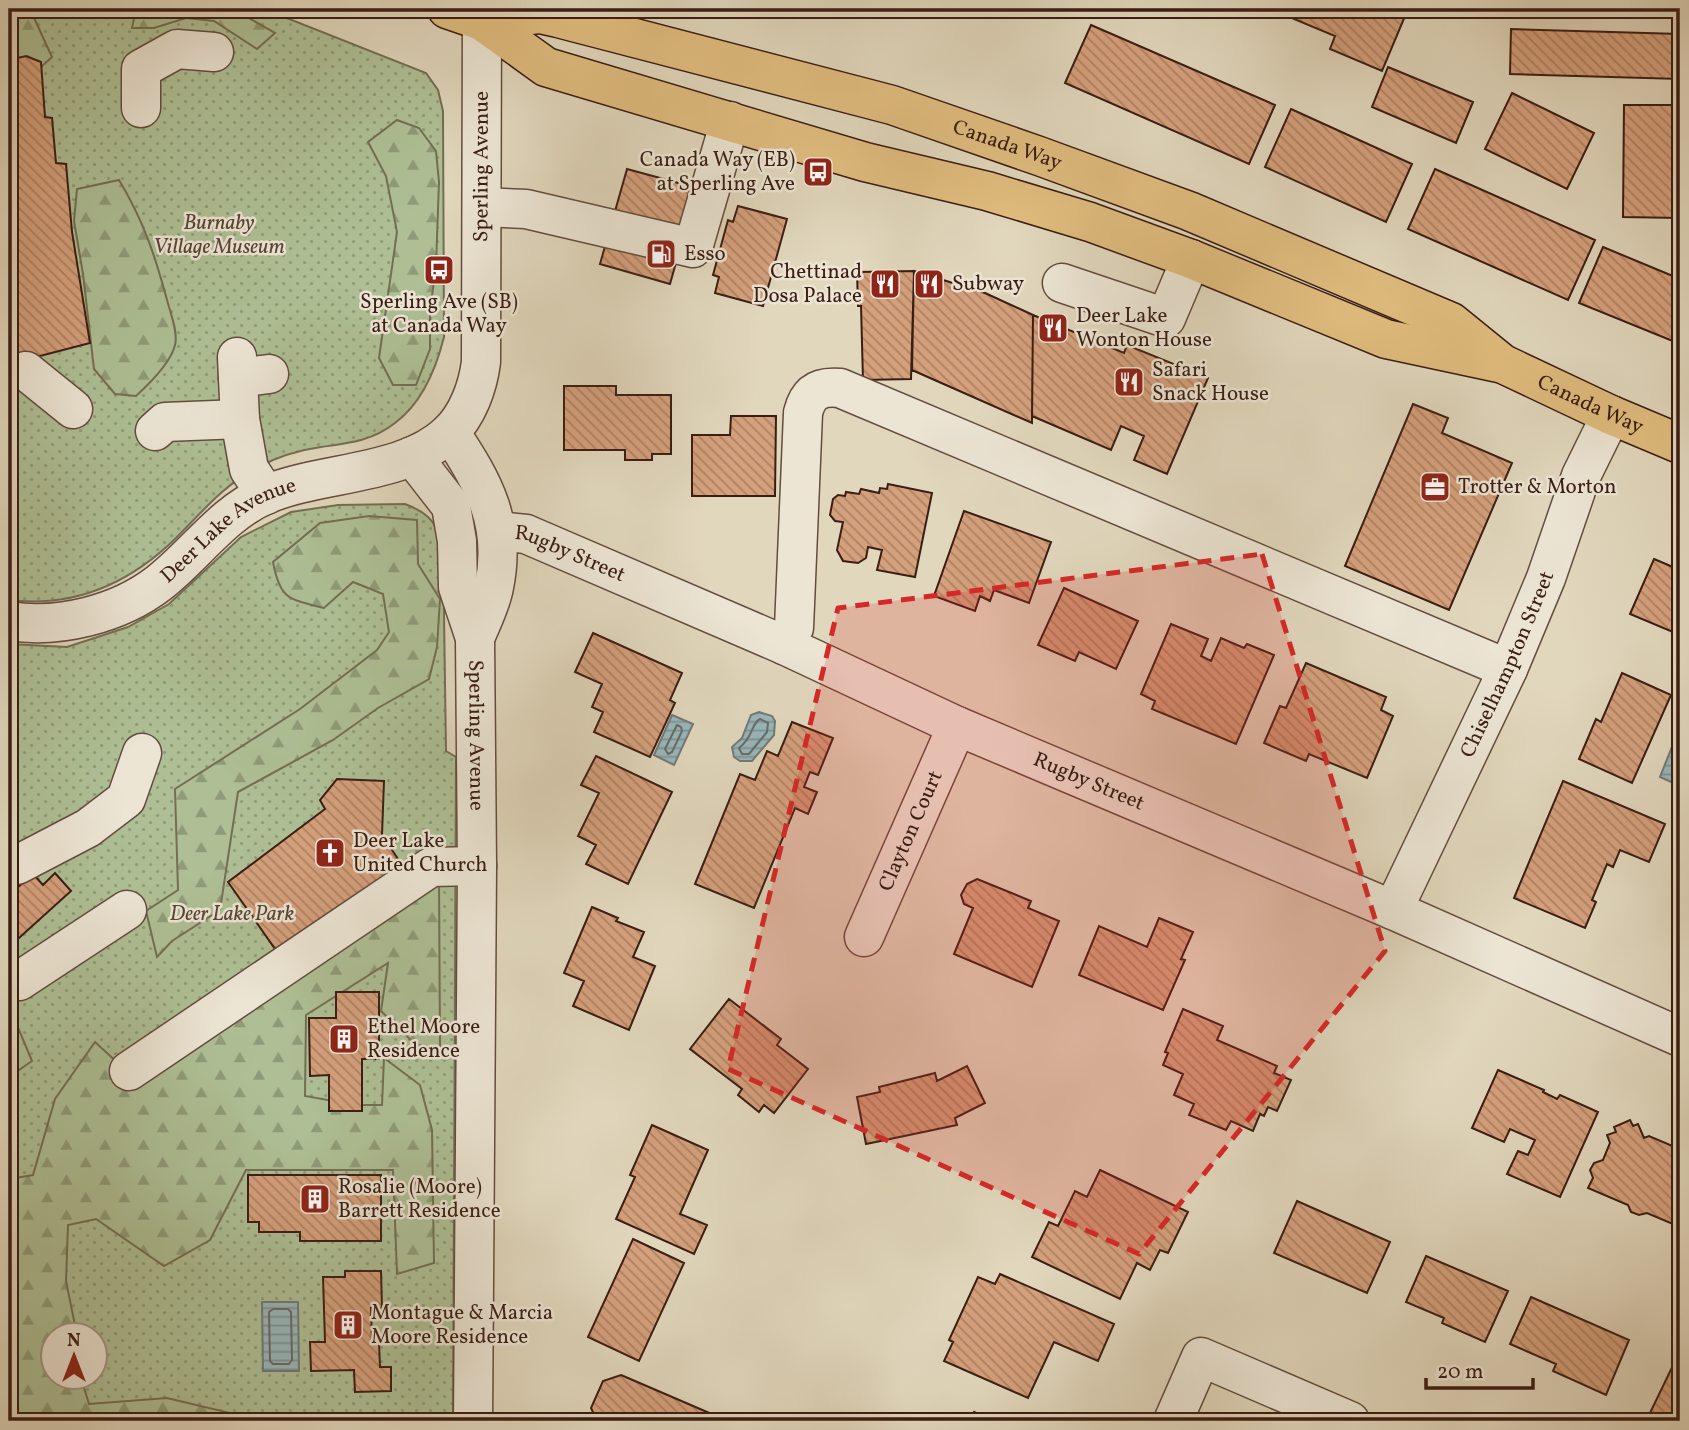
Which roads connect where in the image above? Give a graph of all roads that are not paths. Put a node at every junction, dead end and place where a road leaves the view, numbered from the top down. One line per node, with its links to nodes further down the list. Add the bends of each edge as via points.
1 (447, 9): 2 (main road, Canada Way)
2 (482, 15): 5 (main road, Canada Way, via 546,67); 6 (street, Sperling Avenue); 9 (main road, Canada Way, via 540,14 892,105 1189,211 1340,273 1451,322)
3 (214, 52): 4 (street, via 177,49 141,69)
4 (141, 108)
5 (730, 121): 6 (street, via 693,248 526,209); 7 (main road, Canada Way, via 864,162 987,191)
6 (482, 207): 16 (street, Sperling Avenue, via 478,386)
7 (1191, 259): 8 (street, via 1166,318); 9 (main road, Canada Way, via 1386,339)
8 (1062, 283)
9 (1503, 364): 13 (main road, Canada Way)
10 (248, 369): 14 (street)
11 (26, 371): 12 (street)
12 (73, 409)
13 (1611, 415): 17 (main road, Canada Way); 24 (street, Chiselhampton Street, via 1581,477)
14 (240, 419): 15 (street, via 165,422); 19 (street, via 249,469)
15 (155, 431)
16 (450, 432): 18 (street, Deer Lake Avenue); 20 (street, Sperling Avenue, via 482,484)
17 (1680, 444)
18 (412, 456): 19 (street, Deer Lake Avenue); 22 (street, Sperling Avenue, via 451,506 458,587)
19 (266, 495): 21 (street, Deer Lake Avenue, via 243,507 159,583 126,603 55,622)
20 (497, 531): 22 (street, Sperling Avenue, via 494,589); 23 (street, Rugby Street, via 526,534)
21 (9, 621)
22 (475, 638): 28 (street, Sperling Avenue)
23 (784, 645): 24 (street, via 794,628 803,413 811,394 839,388); 25 (street, Rugby Street)
24 (1508, 669): 30 (street, Chiselhampton Street)
25 (957, 726): 30 (street, Rugby Street); 31 (street, Clayton Court)
26 (142, 753): 27 (street, via 126,799 88,828 18,866)
27 (9, 865)
28 (477, 866): 34 (street, via 431,867); 35 (street, Sperling Avenue)
29 (127, 910): 32 (street)
30 (1393, 910): 33 (street, Rugby Street)
31 (864, 937)
32 (19, 981)
33 (1680, 1038)
34 (129, 1071)
35 (473, 1421)
36 (1173, 1421): 37 (street, via 1201,1357)
37 (1350, 1421)

